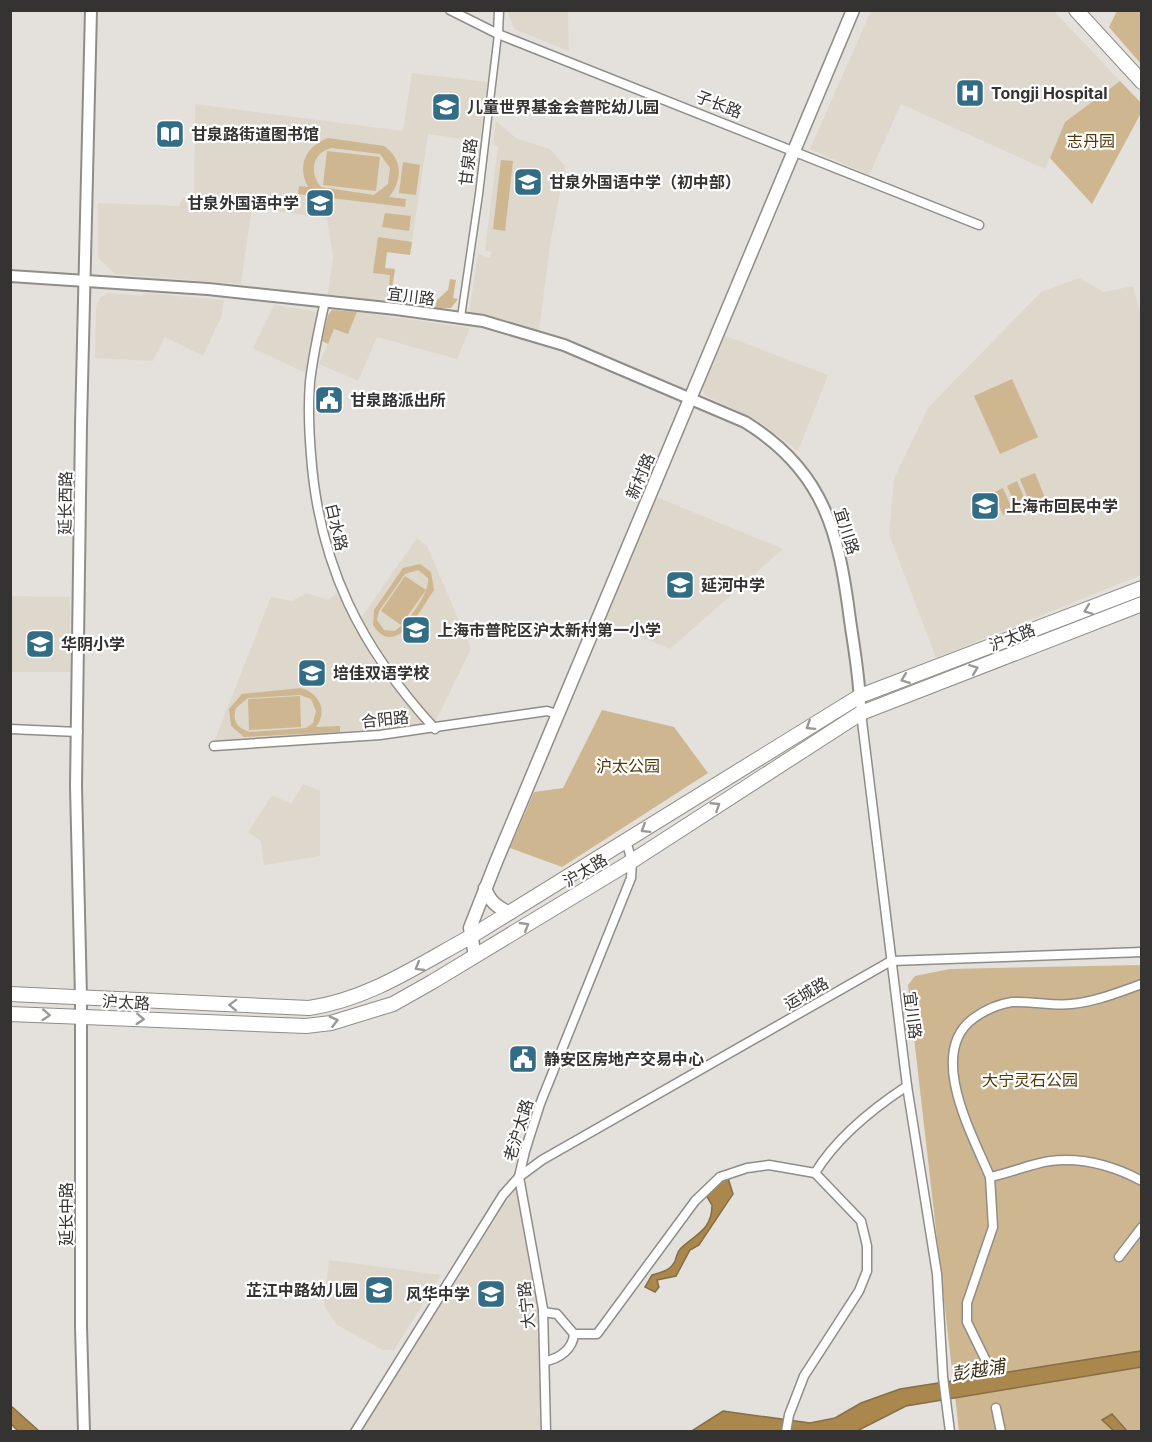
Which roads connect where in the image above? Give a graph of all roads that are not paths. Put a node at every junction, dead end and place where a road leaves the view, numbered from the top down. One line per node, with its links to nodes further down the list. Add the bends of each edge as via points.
1 (91, 10): 13 (street, 延长西路)
2 (450, 10): 7 (street, 子长路)
3 (499, 10): 7 (street, 甘泉路)
4 (853, 10): 10 (main road, 新村路)
5 (1076, 10): 9 (main road)
6 (1086, 10): 8 (main road)
7 (498, 34): 10 (street, 子长路); 15 (street, 甘泉路)
8 (1142, 71)
9 (1142, 82)
10 (794, 150): 11 (street, 子长路); 16 (main road, 新村路)
11 (979, 225)
12 (10, 276): 13 (street, 宜川路)
13 (85, 279): 14 (street, 宜川路); 24 (street, 延长西路)
14 (325, 301): 15 (street, 宜川路); 23 (street, 白水路, via 309,407 313,478 323,541 360,629 396,683)
15 (461, 317): 16 (street, 宜川路, via 548,339)
16 (690, 398): 19 (street, 宜川路, via 745,422 765,436 795,463 817,494 842,559); 21 (main road, 新村路)
17 (1142, 588): 19 (main road, 沪太路, one-way to 19)
18 (1142, 604): 20 (main road, 沪太路, one-way to 18)
19 (860, 696): 20 (street, 宜川路); 26 (main road, 沪太路, one-way to 26)
20 (861, 713): 27 (main road, 沪太路, one-way to 20); 33 (street, 宜川路)
21 (557, 714): 23 (street, 合阳路, via 547,711); 28 (main road, 新村路)
22 (10, 729): 24 (street)
23 (435, 729): 25 (street, 合阳路)
24 (78, 732): 36 (street, 延长西路)
25 (214, 746)
26 (626, 841): 27 (street, 老沪太路); 29 (main road, 沪太路)
27 (632, 861): 32 (main road, 沪太路, one-way to 27); 42 (street, 老沪太路, via 631,878 530,1133)
28 (485, 888): 29 (main road, via 498,907); 30 (main road, 新村路)
29 (510, 912): 30 (main road, 沪太路)
30 (470, 938): 32 (main road, 新村路); 36 (main road, 沪太路, one-way to 36, via 405,975 338,1004 298,1008)
31 (1142, 952): 33 (street, 运城路)
32 (475, 956): 38 (main road, 沪太路, one-way to 32, via 306,1026 331,1023 393,1004)
33 (891, 961): 39 (street, 宜川路); 42 (street, 运城路, via 542,1160)
34 (1142, 984): 41 (street, via 1072,1004 998,1005 965,1025 955,1040 953,1075)
35 (10, 994): 36 (main road, 沪太路)
36 (81, 997): 38 (street, 延长中路)
37 (10, 1014): 38 (main road, 沪太路, one-way to 38)
38 (81, 1017): 51 (street, 延长中路)
39 (907, 1086): 40 (street, via 861,1121); 55 (street, 宜川路, via 936,1274)
40 (815, 1173): 47 (street, via 769,1165 747,1167 720,1177 695,1201 602,1330 597,1334); 54 (street, via 861,1221 867,1270 859,1292 804,1376)
41 (990, 1177): 43 (street, via 1050,1161 1076,1161 1103,1164); 49 (street, via 993,1227 967,1303 967,1322)
42 (519, 1178): 46 (street, 大宁路); 52 (street, 老沪太路, via 504,1195)
43 (1142, 1181)
44 (1142, 1227): 45 (street)
45 (1119, 1257)
46 (543, 1312): 47 (street, via 557,1314); 48 (street, 大宁路)
47 (574, 1334): 48 (street, via 574,1341 559,1357)
48 (545, 1361): 53 (street, 大宁路)
49 (991, 1371)
50 (996, 1408): 56 (street)
51 (84, 1431)
52 (355, 1431)
53 (546, 1431)
54 (786, 1431)
55 (950, 1431)
56 (1001, 1431)

